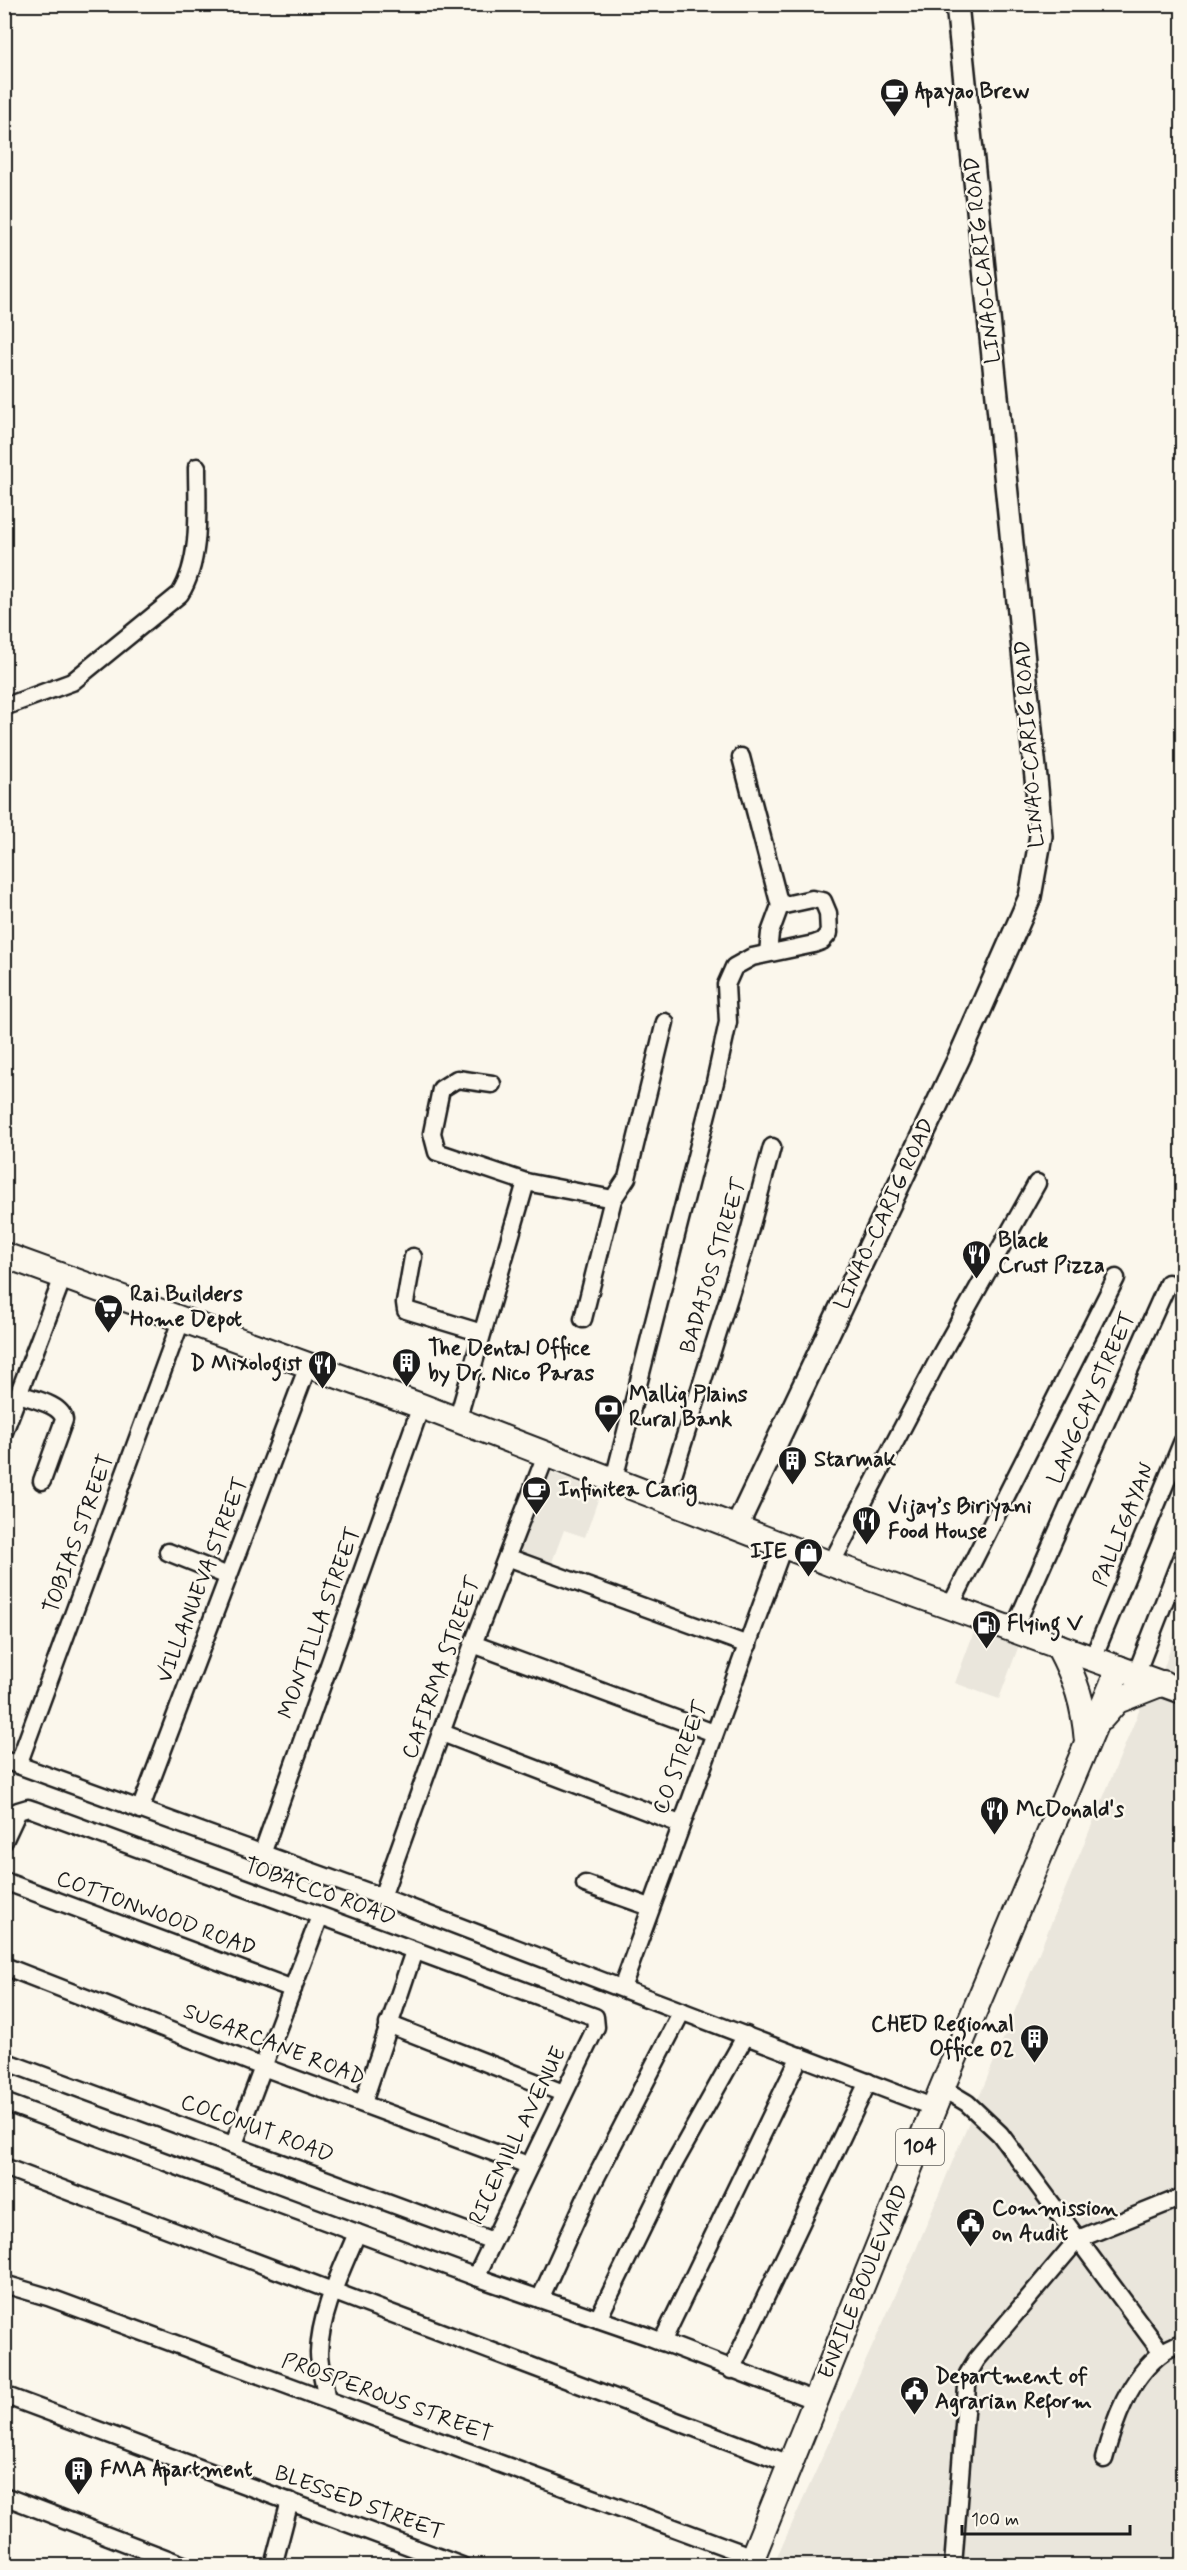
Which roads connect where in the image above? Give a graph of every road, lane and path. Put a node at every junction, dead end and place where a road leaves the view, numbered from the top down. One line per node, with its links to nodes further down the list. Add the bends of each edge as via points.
1 (957, 4): 31 (main road, LINAO-CARIG ROAD, via 1038,797 1041,836 1037,871 1030,897 959,1058)
2 (197, 467): 3 (street, via 194,548 189,580 180,594 72,682)
3 (4, 707)
4 (741, 757): 5 (street)
5 (780, 906): 6 (street, via 770,933); 6 (street, via 812,899 823,901 829,933 814,944)
6 (768, 953): 28 (street, via 740,962 726,980 728,1022 715,1082)
7 (665, 1022): 12 (street, via 627,1178)
8 (492, 1084): 10 (street, via 457,1079 441,1089 432,1133 434,1147 442,1155)
9 (772, 1147): 30 (street, BADAJOS STREET, via 747,1240)
10 (526, 1182): 12 (street); 20 (street)
11 (1037, 1183): 36 (street, via 940,1356)
12 (613, 1198): 19 (street)
13 (4, 1255): 15 (highway)
14 (413, 1257): 20 (street, via 406,1310)
15 (63, 1277): 18 (highway); 22 (street)
16 (1116, 1278): 38 (street)
17 (1168, 1283): 39 (street, LANGCAY STREET)
18 (182, 1318): 21 (highway); 49 (street, TOBIAS STREET)
19 (583, 1319)
20 (482, 1333): 24 (street)
21 (308, 1366): 23 (highway); 37 (street, VILLANUEVA STREET)
22 (19, 1394): 25 (street); 29 (street, via 57,1408 63,1415)
23 (421, 1406): 24 (highway); 53 (street, MONTILLA STREET)
24 (458, 1420): 27 (highway)
25 (4, 1432)
26 (1182, 1443): 43 (street, PALLIGAYAN)
27 (546, 1455): 28 (highway); 35 (street, CAFIRMA STREET)
28 (614, 1479): 30 (highway)
29 (42, 1481)
30 (665, 1500): 31 (highway)
31 (736, 1528): 32 (highway)
32 (784, 1544): 36 (highway); 41 (street, CO STREET)
33 (168, 1552): 37 (street)
34 (1182, 1556): 44 (street)
35 (507, 1557): 40 (street, CAFIRMA STREET); 41 (street)
36 (831, 1564): 38 (highway)
37 (228, 1576): 50 (street, VILLANUEVA STREET)
38 (950, 1607): 39 (highway)
39 (1013, 1631): 42 (highway)
40 (473, 1644): 46 (street, CAFIRMA STREET); 47 (street)
41 (748, 1645): 47 (street, CO STREET)
42 (1058, 1646): 43 (highway); 48 (highway, via 1077,1684)
43 (1093, 1658): 44 (highway)
44 (1128, 1671): 45 (highway); 48 (highway, ENRILE BOULEVARD / 104)
45 (1172, 1687): 48 (highway, via 1142,1689 1117,1701)
46 (442, 1733): 51 (street); 56 (street, CAFIRMA STREET)
47 (714, 1733): 51 (street, CO STREET)
48 (1091, 1738): 72 (highway, ENRILE BOULEVARD / 104)
49 (11, 1762): 50 (street)
50 (140, 1810): 53 (street)
51 (680, 1824): 57 (street, CO STREET)
52 (4, 1841): 58 (street, TOBACCO ROAD, via 18,1811 27,1808)
53 (262, 1854): 56 (street)
54 (4, 1881): 62 (street, COTTONWOOD ROAD)
55 (585, 1884): 57 (street)
56 (382, 1897): 61 (street)
57 (650, 1907): 61 (street, CO STREET)
58 (320, 1916): 59 (street, TOBACCO ROAD); 62 (street)
59 (414, 1951): 64 (street, TOBACCO ROAD); 65 (street)
60 (4, 1966): 69 (street, SUGARCANE ROAD)
61 (622, 1988): 63 (street)
62 (293, 1989): 69 (street)
63 (682, 2011): 66 (street); 85 (street, via 590,2189)
64 (591, 2015): 71 (street, RICEMILL AVENUE, via 596,2019 596,2027)
65 (388, 2024): 71 (street); 74 (street)
66 (746, 2035): 67 (street); 86 (street, via 672,2168)
67 (800, 2056): 70 (street); 87 (street)
68 (4, 2061): 75 (street, COCONUT ROAD)
69 (263, 2067): 74 (street, SUGARCANE ROAD); 75 (street)
70 (868, 2082): 72 (street); 90 (street)
71 (563, 2093): 76 (street, RICEMILL AVENUE)
72 (939, 2098): 80 (street, via 967,2103 1000,2134); 93 (highway, ENRILE BOULEVARD / 104)
73 (4, 2102): 79 (street)
74 (363, 2103): 76 (street, SUGARCANE ROAD)
75 (234, 2144): 81 (street, COCONUT ROAD)
76 (528, 2165): 81 (street, RICEMILL AVENUE)
77 (4, 2168): 84 (street)
78 (1182, 2197): 80 (street)
79 (357, 2233): 82 (street); 84 (street)
80 (1078, 2239): 89 (street); 102 (street, via 968,2374)
81 (493, 2241): 82 (street, RICEMILL AVENUE)
82 (476, 2277): 85 (street)
83 (4, 2284): 92 (street, PROSPEROUS STREET)
84 (334, 2291): 92 (street, via 319,2352); 95 (street)
85 (540, 2299): 86 (street)
86 (598, 2319): 87 (street)
87 (662, 2342): 90 (street)
88 (1182, 2342): 89 (street)
89 (1162, 2353): 94 (street, via 1125,2399)
90 (731, 2370): 93 (street)
91 (4, 2395): 97 (street, BLESSED STREET)
92 (326, 2398): 98 (street, PROSPEROUS STREET)
93 (816, 2401): 95 (highway, ENRILE BOULEVARD / 104)
94 (1104, 2459)
95 (790, 2464): 98 (highway, ENRILE BOULEVARD / 104)
96 (4, 2496): 99 (street)
97 (290, 2501): 100 (street); 101 (street, BLESSED STREET)
98 (751, 2561)
99 (186, 2565)
100 (273, 2565)
101 (462, 2565)
102 (953, 2565)

